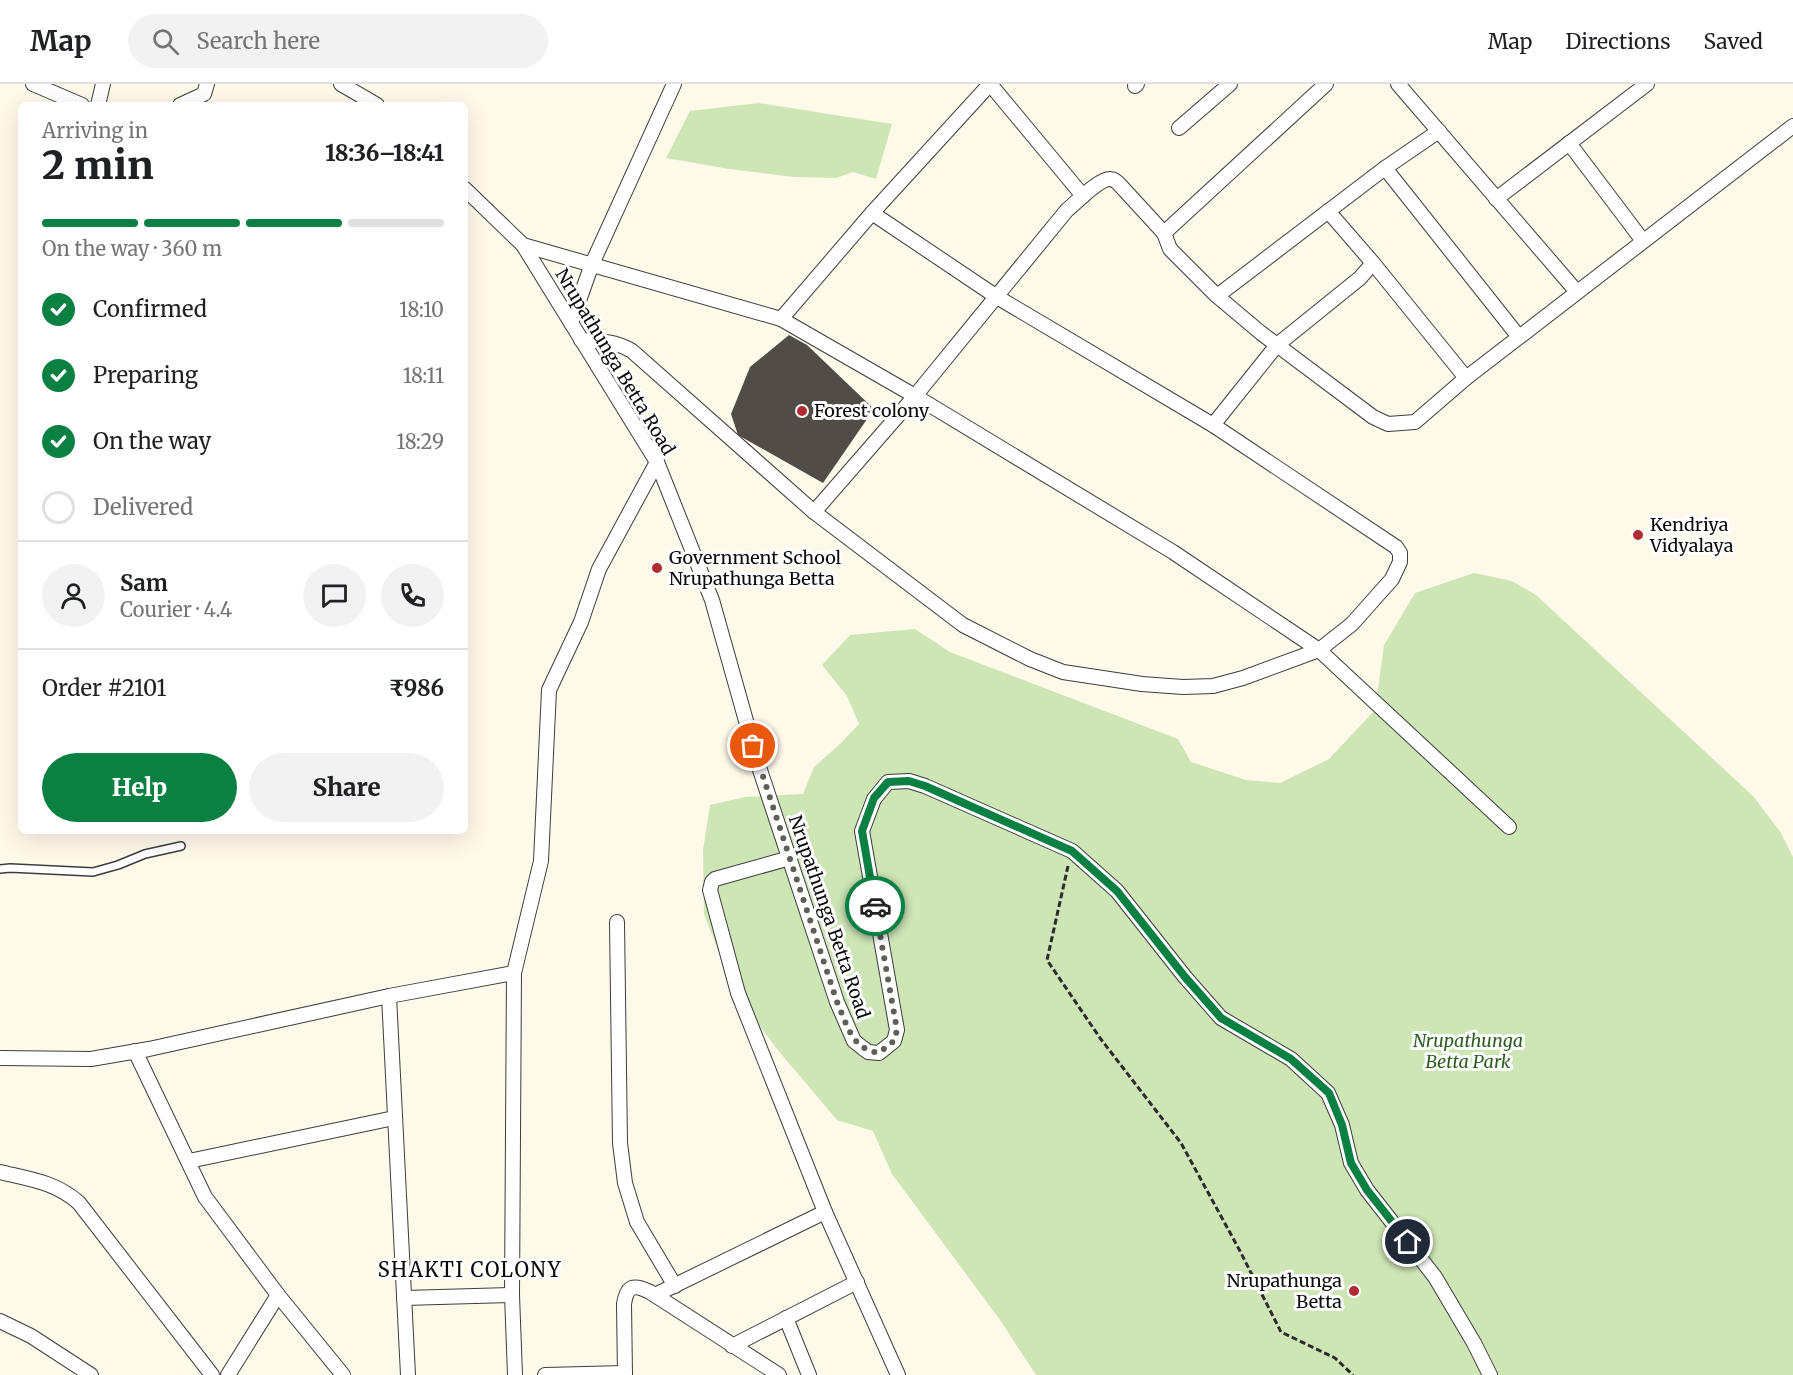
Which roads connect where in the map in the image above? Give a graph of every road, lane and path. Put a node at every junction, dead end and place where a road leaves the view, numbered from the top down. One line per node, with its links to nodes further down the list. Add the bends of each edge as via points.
1 (33, 84): 11 (street)
2 (103, 84): 12 (street)
3 (207, 84): 13 (street, via 204,94)
4 (341, 84): 14 (street)
5 (674, 84): 29 (street)
6 (990, 84): 21 (street); 24 (street)
7 (1230, 84): 16 (street)
8 (1326, 84): 25 (street)
9 (1398, 84): 17 (street)
10 (1647, 84): 18 (street)
11 (75, 102)
12 (99, 102)
13 (187, 102)
14 (372, 102)
15 (1793, 126): 26 (street)
16 (1179, 128)
17 (1438, 131): 19 (street); 22 (street)
18 (1569, 143): 22 (street); 26 (street)
19 (1385, 168): 23 (street); 35 (street)
20 (468, 192): 27 (street, Nrupathunga Betta Road)
21 (1083, 196): 25 (street, via 1105,180 1115,181); 32 (street, via 1067,210)
22 (1496, 199): 30 (street)
23 (1329, 211): 28 (street); 31 (street)
24 (872, 213): 32 (street); 33 (street)
25 (1164, 233): 31 (street, via 1170,249)
26 (1643, 242): 30 (street)
27 (523, 245): 29 (street); 34 (street, Nrupathunga Betta Road)
28 (1373, 263): 37 (street); 38 (street)
29 (591, 265): 33 (street); 34 (street)
30 (1577, 292): 35 (street)
31 (1217, 296): 37 (street)
32 (997, 297): 39 (street); 40 (street)
33 (781, 319): 39 (street)
34 (571, 323): 36 (street, Nrupathunga Betta Road)
35 (1519, 337): 38 (street)
36 (581, 340): 41 (street, Nrupathunga Betta Road); 42 (street, via 609,341 632,351)
37 (1277, 345): 38 (street, via 1372,417 1389,424 1415,422); 40 (street)
38 (1466, 378)
39 (915, 396): 42 (street); 43 (street, via 1173,552)
40 (1213, 425): 43 (street, via 1396,546 1400,553 1392,579 1352,624)
41 (657, 462): 47 (street, Nrupathunga Betta Road, via 712,600 759,767); 50 (street, via 599,569 581,622 549,690 541,861)
42 (814, 512): 43 (street, via 963,625 1063,672 1142,684 1213,686)
43 (1319, 650): 44 (street)
44 (1509, 827)
45 (181, 846): 48 (lane, via 93,872)
46 (1072, 851): 47 (street, Nrupathunga Betta Road, via 925,786 909,781 888,782 874,798 862,831 897,1030 894,1041 879,1053 868,1052 854,1041); 78 (path, via 1047,960 1100,1038 1181,1143 1281,1332 1335,1358); 79 (street, Nrupathunga Betta Road, via 1117,891 1221,1018 1291,1059 1329,1093 1356,1172 1435,1277)
47 (790, 858): 57 (street, via 715,879 710,890 738,993)
48 (0, 869)
49 (617, 922): 59 (street, via 620,1143 625,1183 637,1222)
50 (514, 973): 51 (street); 61 (street)
51 (389, 996): 52 (street); 54 (street)
52 (135, 1051): 53 (street, via 91,1059); 55 (street)
53 (1, 1060)
54 (394, 1118): 55 (street); 63 (street)
55 (189, 1161): 60 (street, via 206,1197)
56 (0, 1172): 70 (street, via 52,1185 79,1203)
57 (825, 1212): 58 (street); 59 (street)
58 (857, 1281): 64 (street); 77 (street)
59 (675, 1286): 62 (street)
60 (278, 1295): 71 (street); 72 (street)
61 (512, 1295): 63 (street); 74 (street)
62 (655, 1296): 66 (street); 68 (street, via 634,1287 626,1293)
63 (404, 1298): 73 (street)
64 (786, 1318): 66 (street); 76 (street)
65 (0, 1321): 69 (street)
66 (732, 1347): 67 (street)
67 (770, 1373)
68 (625, 1374): 75 (street)
69 (91, 1375)
70 (212, 1375)
71 (228, 1375)
72 (343, 1375)
73 (408, 1375)
74 (515, 1375)
75 (545, 1375)
76 (809, 1375)
77 (898, 1375)
78 (1353, 1375)
79 (1490, 1375)

